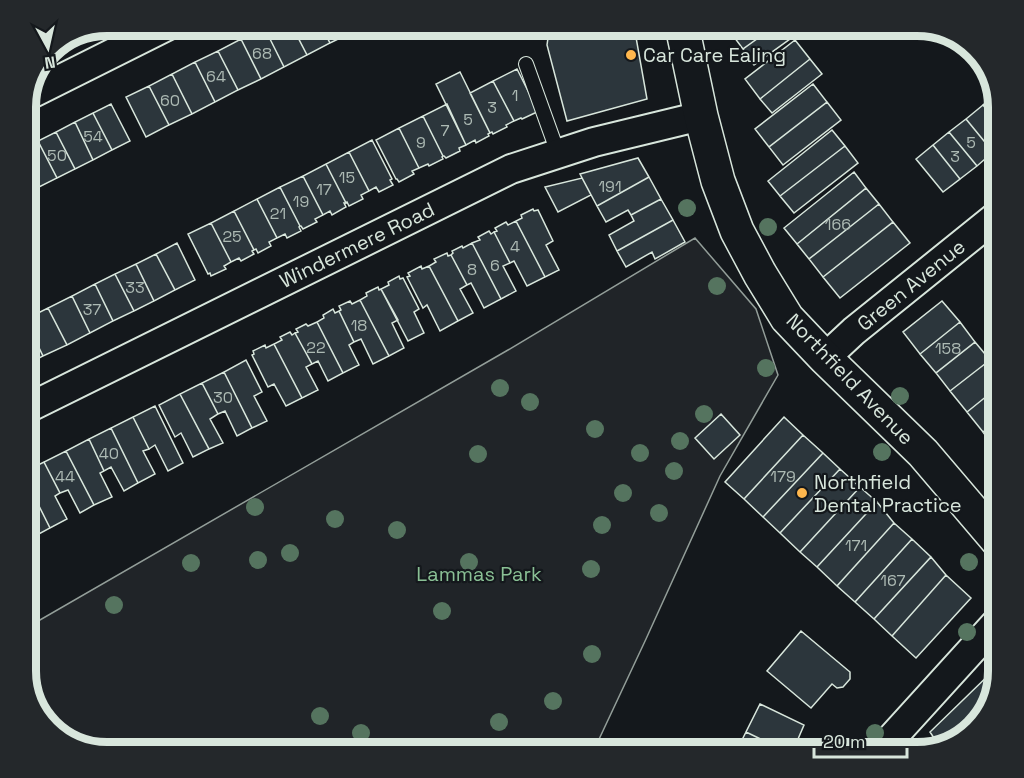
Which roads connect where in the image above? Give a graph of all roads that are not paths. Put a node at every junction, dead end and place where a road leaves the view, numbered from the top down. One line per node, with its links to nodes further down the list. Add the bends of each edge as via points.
1 (147, 36): 4 (street)
2 (684, 36): 5 (main road, Northfield Avenue)
3 (526, 64): 6 (lane)
4 (38, 91)
5 (701, 116): 6 (street, Windermere Road); 8 (main road, Northfield Avenue, via 718,181 737,231 787,318)
6 (558, 153): 9 (street, Windermere Road, via 511,169)
7 (988, 224): 8 (street, Green Avenue)
8 (825, 358): 10 (main road, Northfield Avenue, via 923,453)
9 (36, 404)
10 (988, 528)
11 (988, 633): 12 (street)
12 (889, 742)

